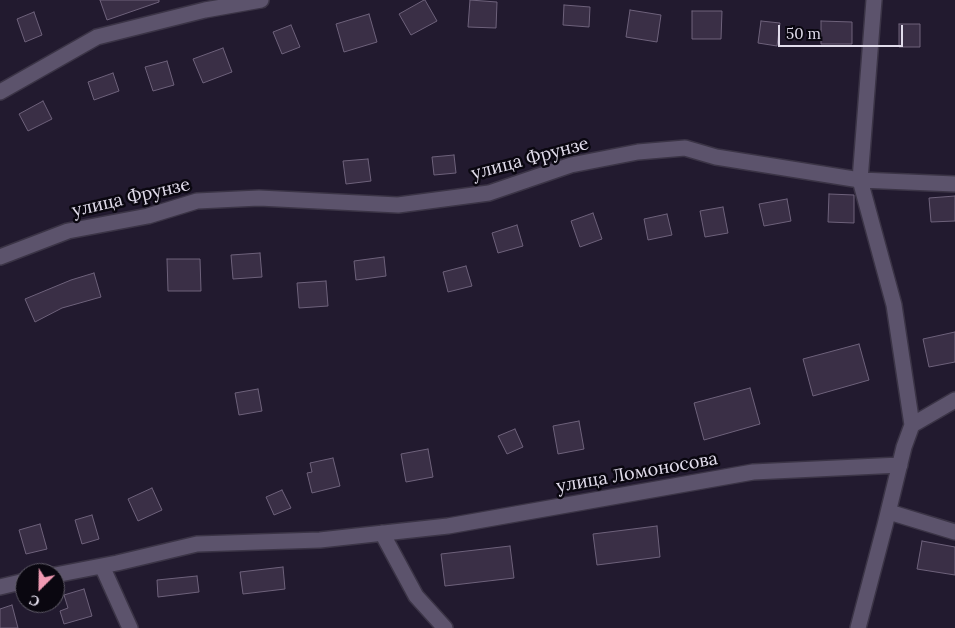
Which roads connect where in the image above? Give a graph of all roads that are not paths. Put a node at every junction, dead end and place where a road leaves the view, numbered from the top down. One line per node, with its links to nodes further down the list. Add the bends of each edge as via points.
1 (261, 0): 3 (street, via 205,10 97,37)
2 (874, 0): 4 (street)
3 (0, 92)
4 (860, 180): 5 (street, улица Фрунзе); 6 (street, улица Фрунзе, via 716,157 685,148 638,152 571,165 489,193 398,205 259,198 196,201 148,216 68,231); 8 (street, via 894,304)
5 (955, 184)
6 (0, 257)
7 (955, 400): 8 (street)
8 (912, 425): 9 (street)
9 (900, 465): 10 (street); 12 (street, улица Ломоносова, via 753,472 448,526)
10 (889, 512): 11 (street); 19 (street)
11 (955, 532)
12 (382, 533): 13 (street, улица Ломоносова, via 320,540 197,544); 18 (street, via 416,596)
13 (102, 566): 14 (street, улица Ломоносова); 17 (street)
14 (65, 573)
15 (15, 583): 16 (street)
16 (0, 587)
17 (130, 628)
18 (445, 628)
19 (858, 628)

